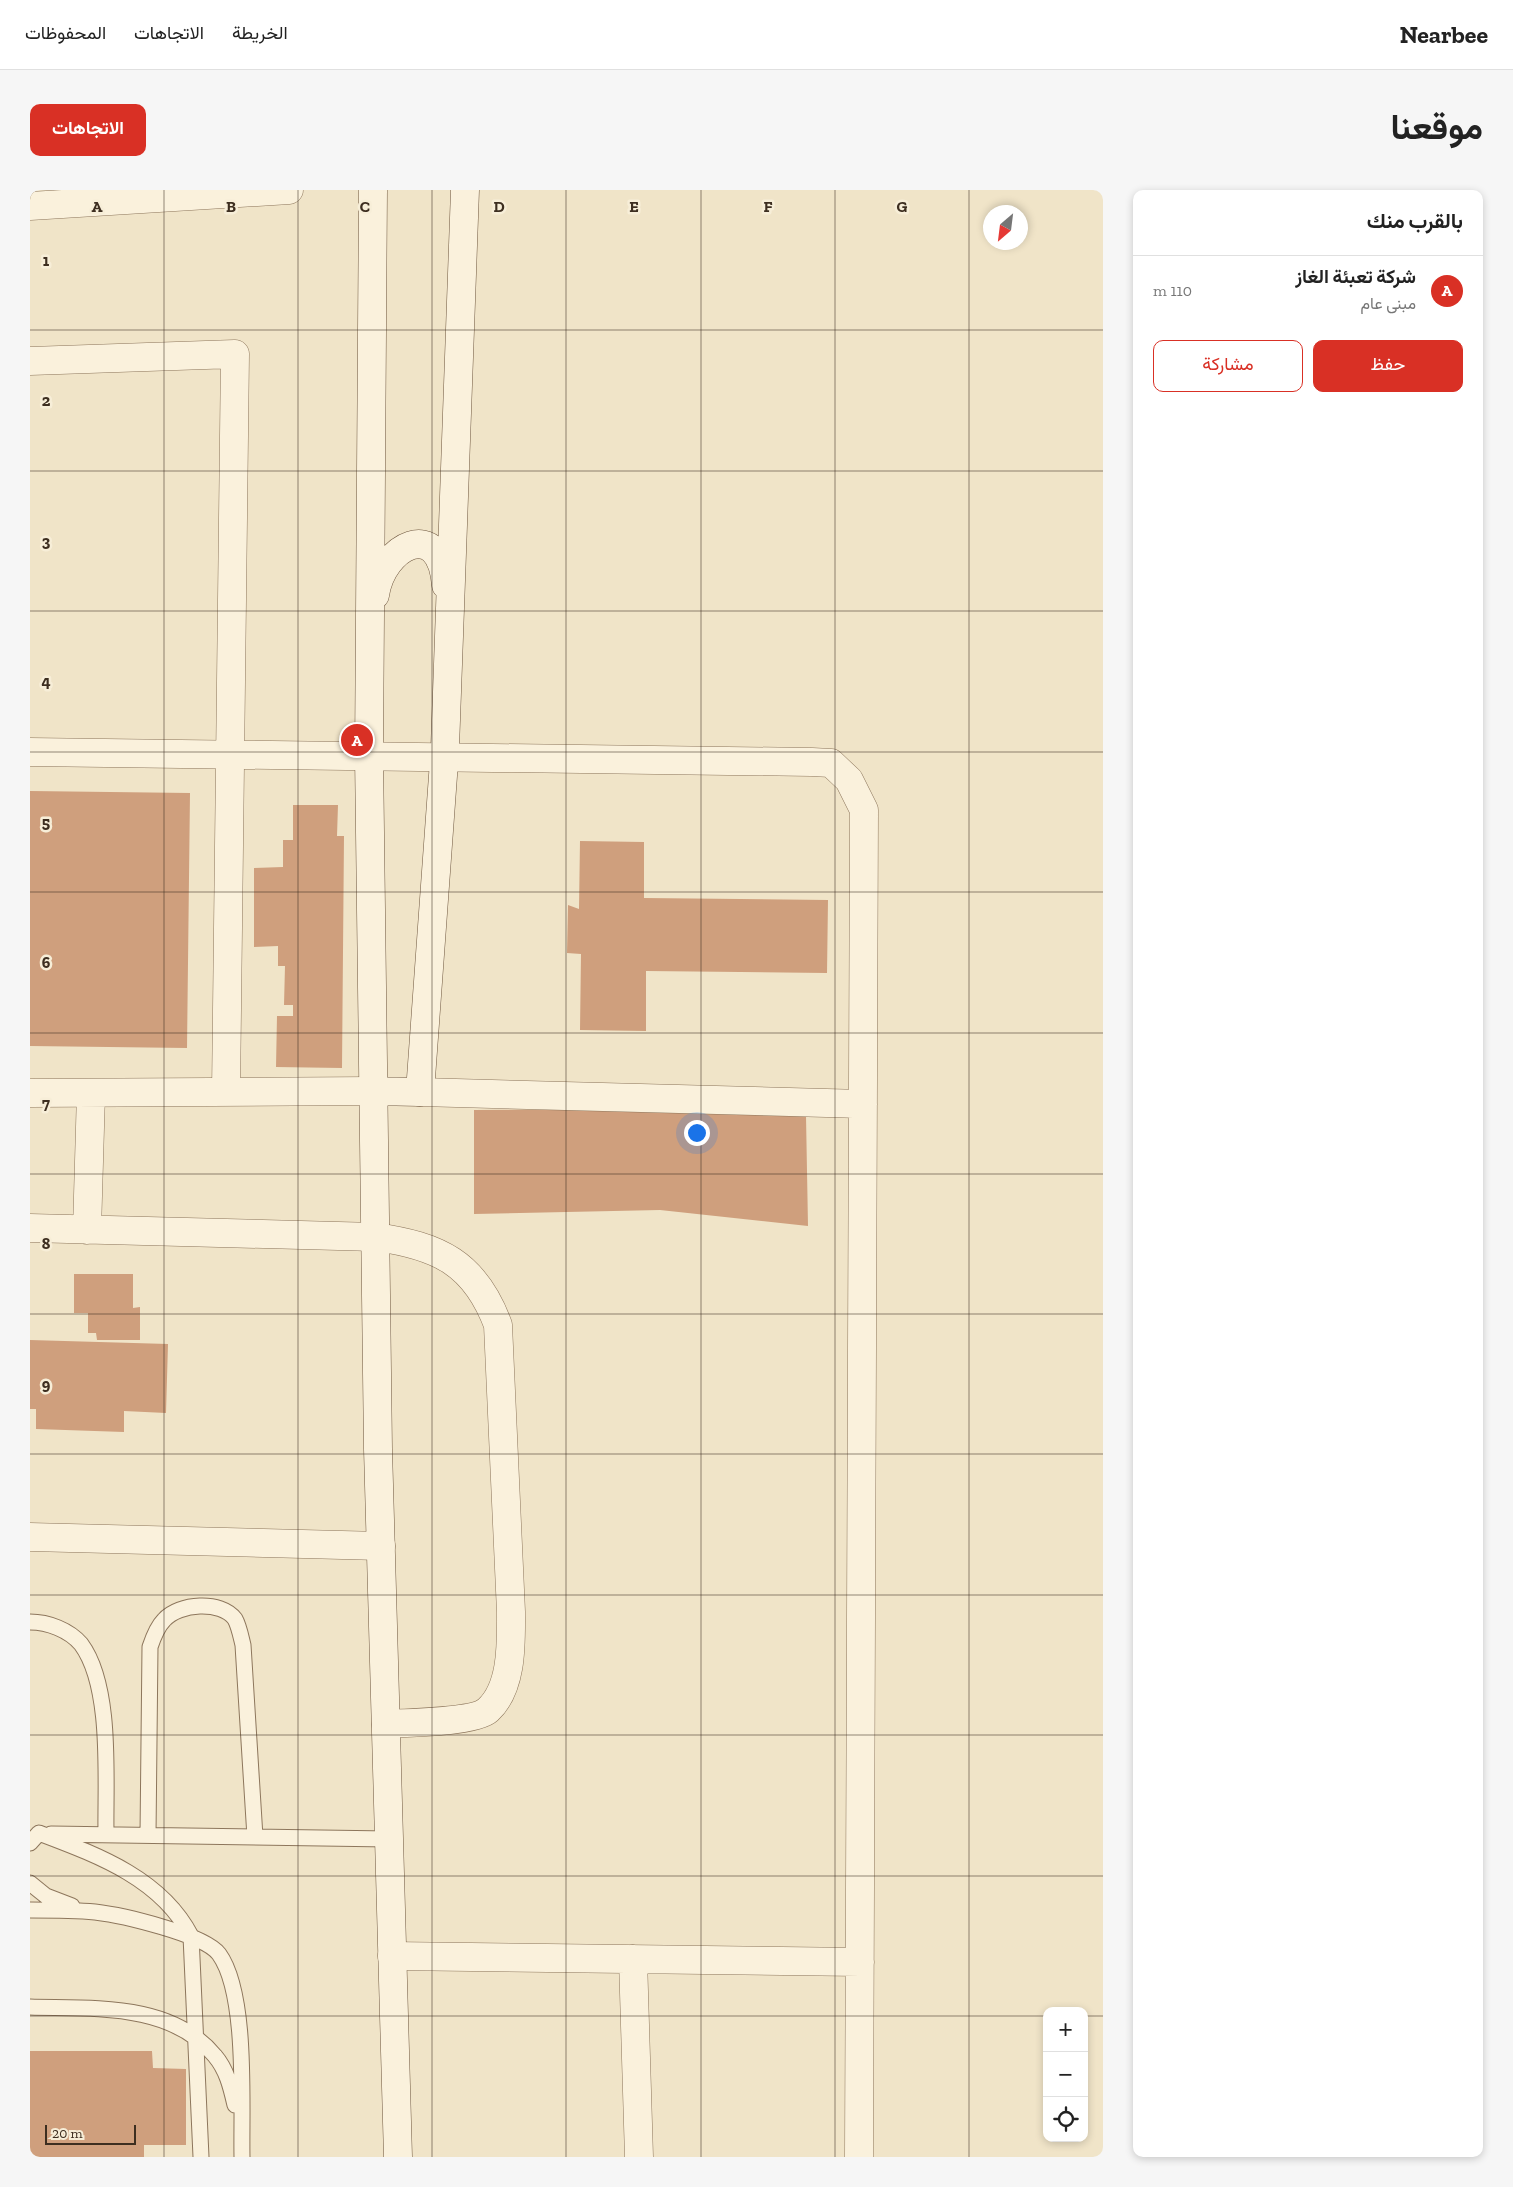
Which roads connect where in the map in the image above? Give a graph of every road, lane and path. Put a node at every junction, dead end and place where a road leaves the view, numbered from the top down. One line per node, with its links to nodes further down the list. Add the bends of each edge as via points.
1 (289, 190): 4 (street)
2 (374, 190): 7 (street)
3 (465, 190): 6 (street)
4 (30, 206)
5 (30, 361): 9 (street, via 235,354)
6 (450, 622): 7 (street, via 446,581 439,558 424,544 410,544 395,555 383,574 376,590); 11 (street)
7 (370, 626): 10 (street)
8 (30, 752): 9 (street)
9 (231, 754): 10 (street); 13 (street)
10 (369, 755): 11 (street); 12 (street)
11 (444, 756): 14 (street); 17 (street, via 831,763 849,780 864,810)
12 (374, 1090): 13 (street); 14 (street); 20 (street)
13 (226, 1092): 16 (street)
14 (420, 1092): 17 (street)
15 (30, 1093): 16 (street)
16 (91, 1093): 19 (street)
17 (862, 1104): 36 (street)
18 (30, 1228): 19 (street)
19 (86, 1230): 20 (street)
20 (376, 1237): 22 (street); 24 (street, via 423,1246 468,1272 491,1306 498,1325 511,1636 502,1686 487,1711 466,1718)
21 (30, 1537): 22 (street)
22 (381, 1546): 24 (street)
23 (30, 1622): 25 (lane, via 56,1626 80,1644 96,1674 104,1712)
24 (386, 1724): 29 (street)
25 (106, 1835): 26 (lane); 27 (lane)
26 (148, 1835): 28 (lane); 28 (lane, via 150,1647 164,1619 186,1607 219,1608 228,1612 235,1620 243,1645)
27 (33, 1836): 33 (lane, via 91,1853 125,1869 155,1892 183,1920)
28 (255, 1837): 29 (lane)
29 (389, 1839): 34 (street)
30 (30, 1883): 32 (lane, via 59,1903)
31 (30, 1910): 32 (lane)
32 (93, 1912): 33 (lane)
33 (192, 1936): 38 (lane); 39 (lane, via 206,1942 218,1953 232,1982 239,2023)
34 (392, 1956): 35 (street); 42 (street)
35 (633, 1959): 36 (street); 43 (street)
36 (860, 1962): 44 (street)
37 (30, 2007): 38 (lane, via 120,2011 154,2017)
38 (196, 2037): 39 (lane, via 216,2056 224,2070); 40 (lane)
39 (241, 2125): 41 (lane)
40 (201, 2157)
41 (242, 2157)
42 (398, 2157)
43 (639, 2157)
44 (859, 2157)

